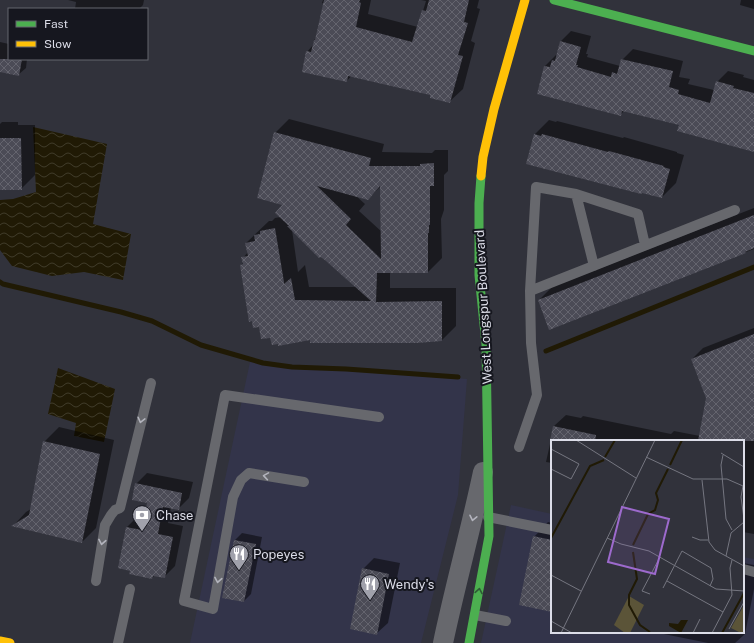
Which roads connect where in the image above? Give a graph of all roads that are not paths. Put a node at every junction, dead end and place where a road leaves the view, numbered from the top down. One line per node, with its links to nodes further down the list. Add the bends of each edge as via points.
1 (525, 0): 12 (street, West Longspur Boulevard, via 483,157 479,276 486,359)
2 (554, 0): 3 (street)
3 (754, 51)
4 (576, 194): 6 (lane, via 638,214); 7 (lane); 8 (lane, via 536,187)
5 (735, 210): 6 (lane)
6 (645, 245): 7 (lane)
7 (594, 266): 8 (lane)
8 (530, 291): 11 (lane, via 531,343 538,395)
9 (150, 383): 18 (lane, one-way to 18, via 120,508 115,510 105,525)
10 (379, 416): 13 (lane, one-way to 10, via 249,473 241,480 233,497 213,609 184,602 225,395)
11 (519, 447)
12 (487, 453): 14 (street, West Longspur Boulevard); 25 (street, West Longspur Boulevard, one-way to 25)
13 (304, 482)
14 (488, 517): 15 (lane); 20 (street, West Longspur Boulevard, one-way to 14, via 489,536)
15 (551, 530)
16 (744, 569): 17 (lane)
17 (754, 572)
18 (96, 581)
19 (130, 589): 24 (lane)
20 (475, 615): 21 (lane); 26 (street, West Longspur Boulevard)
21 (506, 621)
22 (0, 641): 23 (street)
23 (10, 643)
24 (118, 643)
25 (443, 643)
26 (468, 643)

